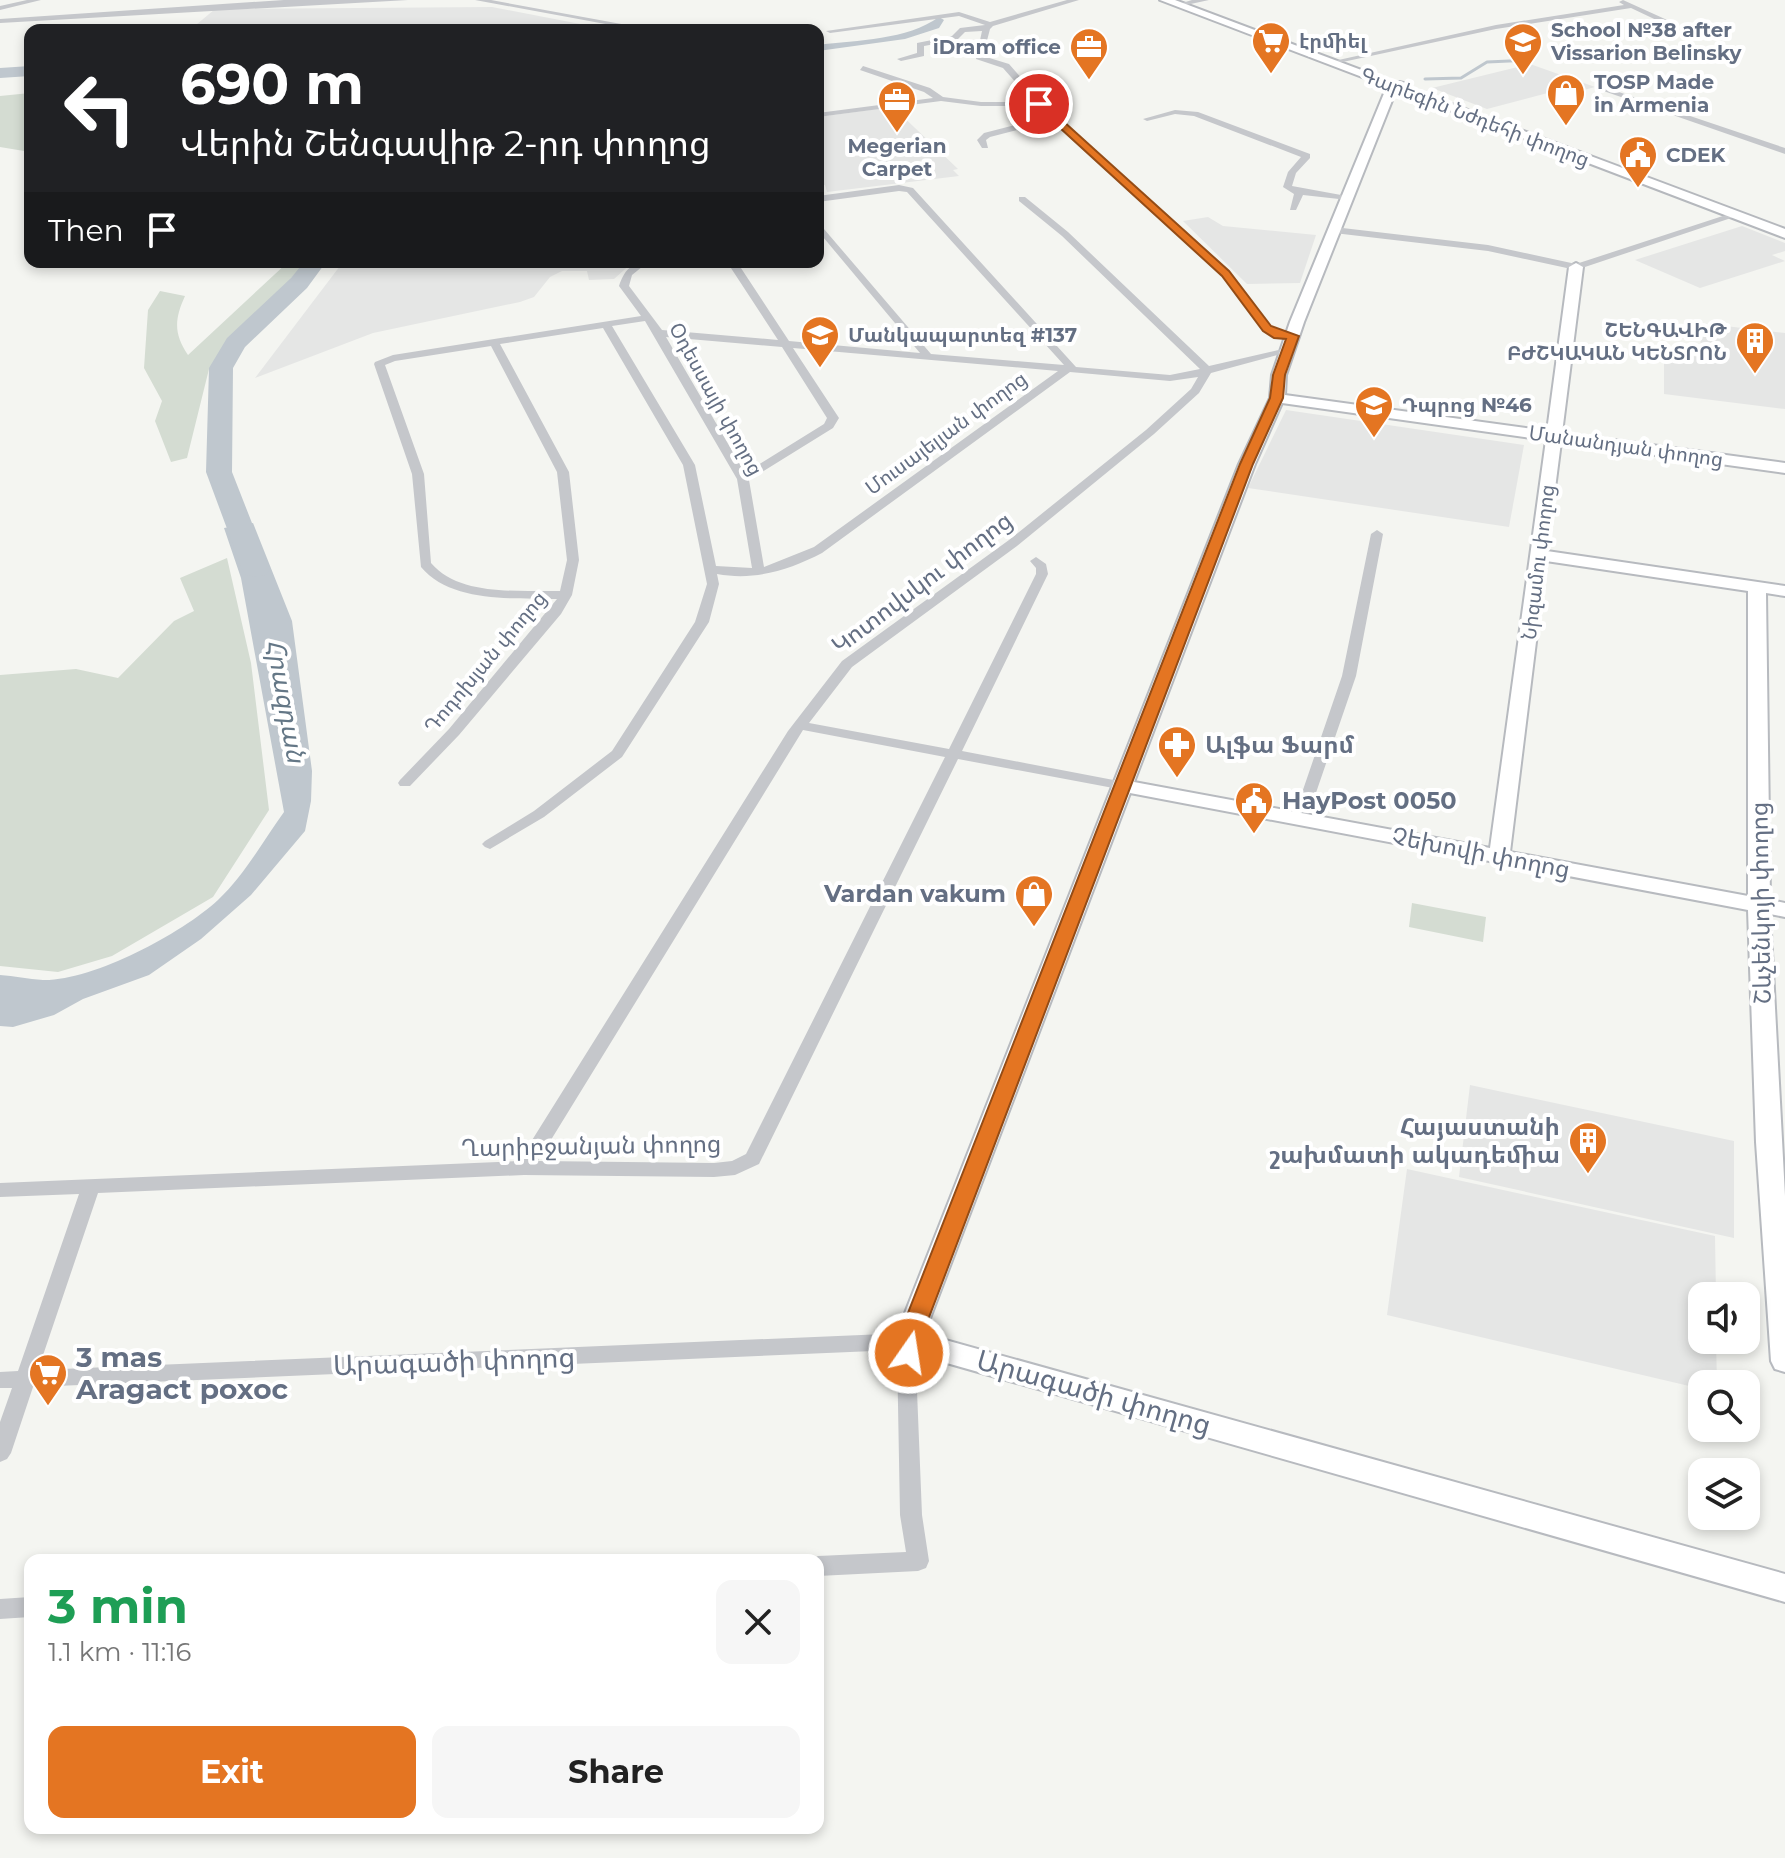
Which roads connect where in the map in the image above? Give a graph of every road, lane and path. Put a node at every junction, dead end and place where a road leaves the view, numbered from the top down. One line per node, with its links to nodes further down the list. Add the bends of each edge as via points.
1 (37, 0): 12 (street)
2 (270, 0): 10 (street)
3 (404, 0): 10 (street)
4 (479, 0): 14 (street)
5 (1075, 0): 16 (street)
6 (1165, 0): 21 (main road, Գարեգին Նժդեհի փողոց)
7 (1205, 0): 9 (street)
8 (1618, 0): 11 (street)
9 (1181, 2): 19 (main road, Գարեգին Նժդեհի փողոց)
10 (292, 3): 13 (street)
11 (1631, 6): 15 (street); 19 (street, via 1496,27)
12 (0, 8)
13 (0, 21)
14 (616, 24)
15 (1672, 24)
16 (988, 26): 17 (street, via 959,14); 18 (street, via 920,45 921,54); 24 (street, via 979,57 1006,66)
17 (830, 31)
18 (901, 59)
19 (1338, 61): 21 (main road, Գարեգին Նժդեհի փողոց)
20 (863, 68): 23 (street)
21 (1400, 86): 31 (street, via 1390,91); 35 (main road, Գարեգին Նժդեհի փողոց); 36 (main road, Գարեգին Նժդեհի փողոց)
22 (1598, 86): 29 (street)
23 (941, 99): 24 (street); 25 (street)
24 (1039, 104): 26 (street)
25 (824, 114)
26 (1052, 118): 28 (street, via 987,135 981,140); 46 (street, via 1225,274 1267,328)
27 (1147, 119): 30 (street, via 1175,112 1195,114 1307,156 1287,187)
28 (985, 146)
29 (1785, 151)
30 (1300, 191): 31 (street); 34 (street)
31 (1348, 197): 37 (street)
32 (824, 198): 51 (street, via 910,190)
33 (1022, 199): 52 (street)
34 (1293, 208)
35 (1735, 215): 39 (main road, Գարեգին Նժդեհի փողոց); 40 (street)
36 (1785, 227)
37 (1334, 230): 40 (street, via 1488,248); 46 (street)
38 (824, 232): 50 (street)
39 (1785, 234)
40 (1576, 267): 54 (street, Նիզամու փողոց)
41 (636, 268): 43 (street, Օդեսսայի փողոց, via 624,286)
42 (736, 268): 48 (street)
43 (646, 318): 44 (street); 45 (street, Օդեսսայի փողոց)
44 (607, 326): 47 (street); 60 (street, via 689,465)
45 (659, 333): 48 (street); 56 (street, Օդեսսայի փողոց)
46 (1293, 336): 49 (street)
47 (494, 342): 64 (street, Դոդոխյան փողոց, via 563,472 573,560); 64 (street, via 379,364 418,474 425,564 437,577 475,590)
48 (784, 343): 50 (street); 56 (street, via 833,422)
49 (1287, 351): 52 (street); 53 (street)
50 (927, 355): 51 (street)
51 (1071, 367): 52 (street, via 1170,378); 61 (street, Մուսայելյան փողոց, via 818,550)
52 (1207, 370): 65 (street, Կոտովսկու փողոց, via 1195,391 1150,432 1013,543 847,664)
53 (1277, 398): 54 (street, Մանանդյան փողոց); 68 (street)
54 (1553, 436): 55 (street, Մանանդյան փողոց); 58 (street, Նիզամու փողոց)
55 (1785, 468)
56 (743, 479): 61 (street, Օդեսսայի փողոց)
57 (1377, 534): 69 (street, via 1349,676)
58 (1539, 555): 62 (street); 71 (street, Նիզամու փողոց)
59 (1036, 561): 66 (street, Ղարիբջանյան փողոց, via 1042,574)
60 (712, 569): 61 (street, Մուսայելյան փողոց); 70 (street, via 702,622 617,754)
61 (759, 572)
62 (1757, 588): 63 (street); 72 (street, Շևչենկոյի փողոց)
63 (1785, 591)
64 (569, 597): 67 (street, Դոդոխյան փողոց)
65 (799, 725): 66 (street, Չեխովի փողոց); 74 (street, Կոտովսկու փողոց)
66 (955, 754): 68 (street, Չեխովի փողոց); 74 (street, Ղարիբջանյան փողոց, via 753,1159 714,1170)
67 (405, 783)
68 (1124, 786): 69 (street, Չեխովի փողոց); 77 (street)
69 (1300, 819): 71 (street, Չեխովի փողոց)
70 (490, 844)
71 (1499, 856): 72 (street, Չեխովի փողոց)
72 (1759, 905): 73 (street, Չեխովի փողոց); 78 (street, Շևչենկոյի փողոց, via 1768,1142)
73 (1785, 910)
74 (524, 1168): 75 (street, Ղարիբջանյան փողոց)
75 (91, 1185): 76 (street, Ղարիբջանյան փողոց); 79 (street)
76 (0, 1190)
77 (908, 1341): 79 (street, Արագածի փողոց); 82 (street, via 911,1515 918,1561); 83 (street, Արագածի փողոց)
78 (1785, 1361)
79 (25, 1379): 80 (street, Արագածի փողոց); 81 (street)
80 (0, 1380)
81 (0, 1453)
82 (824, 1566)
83 (1785, 1588)
84 (24, 1607): 85 (street)
85 (0, 1609)

